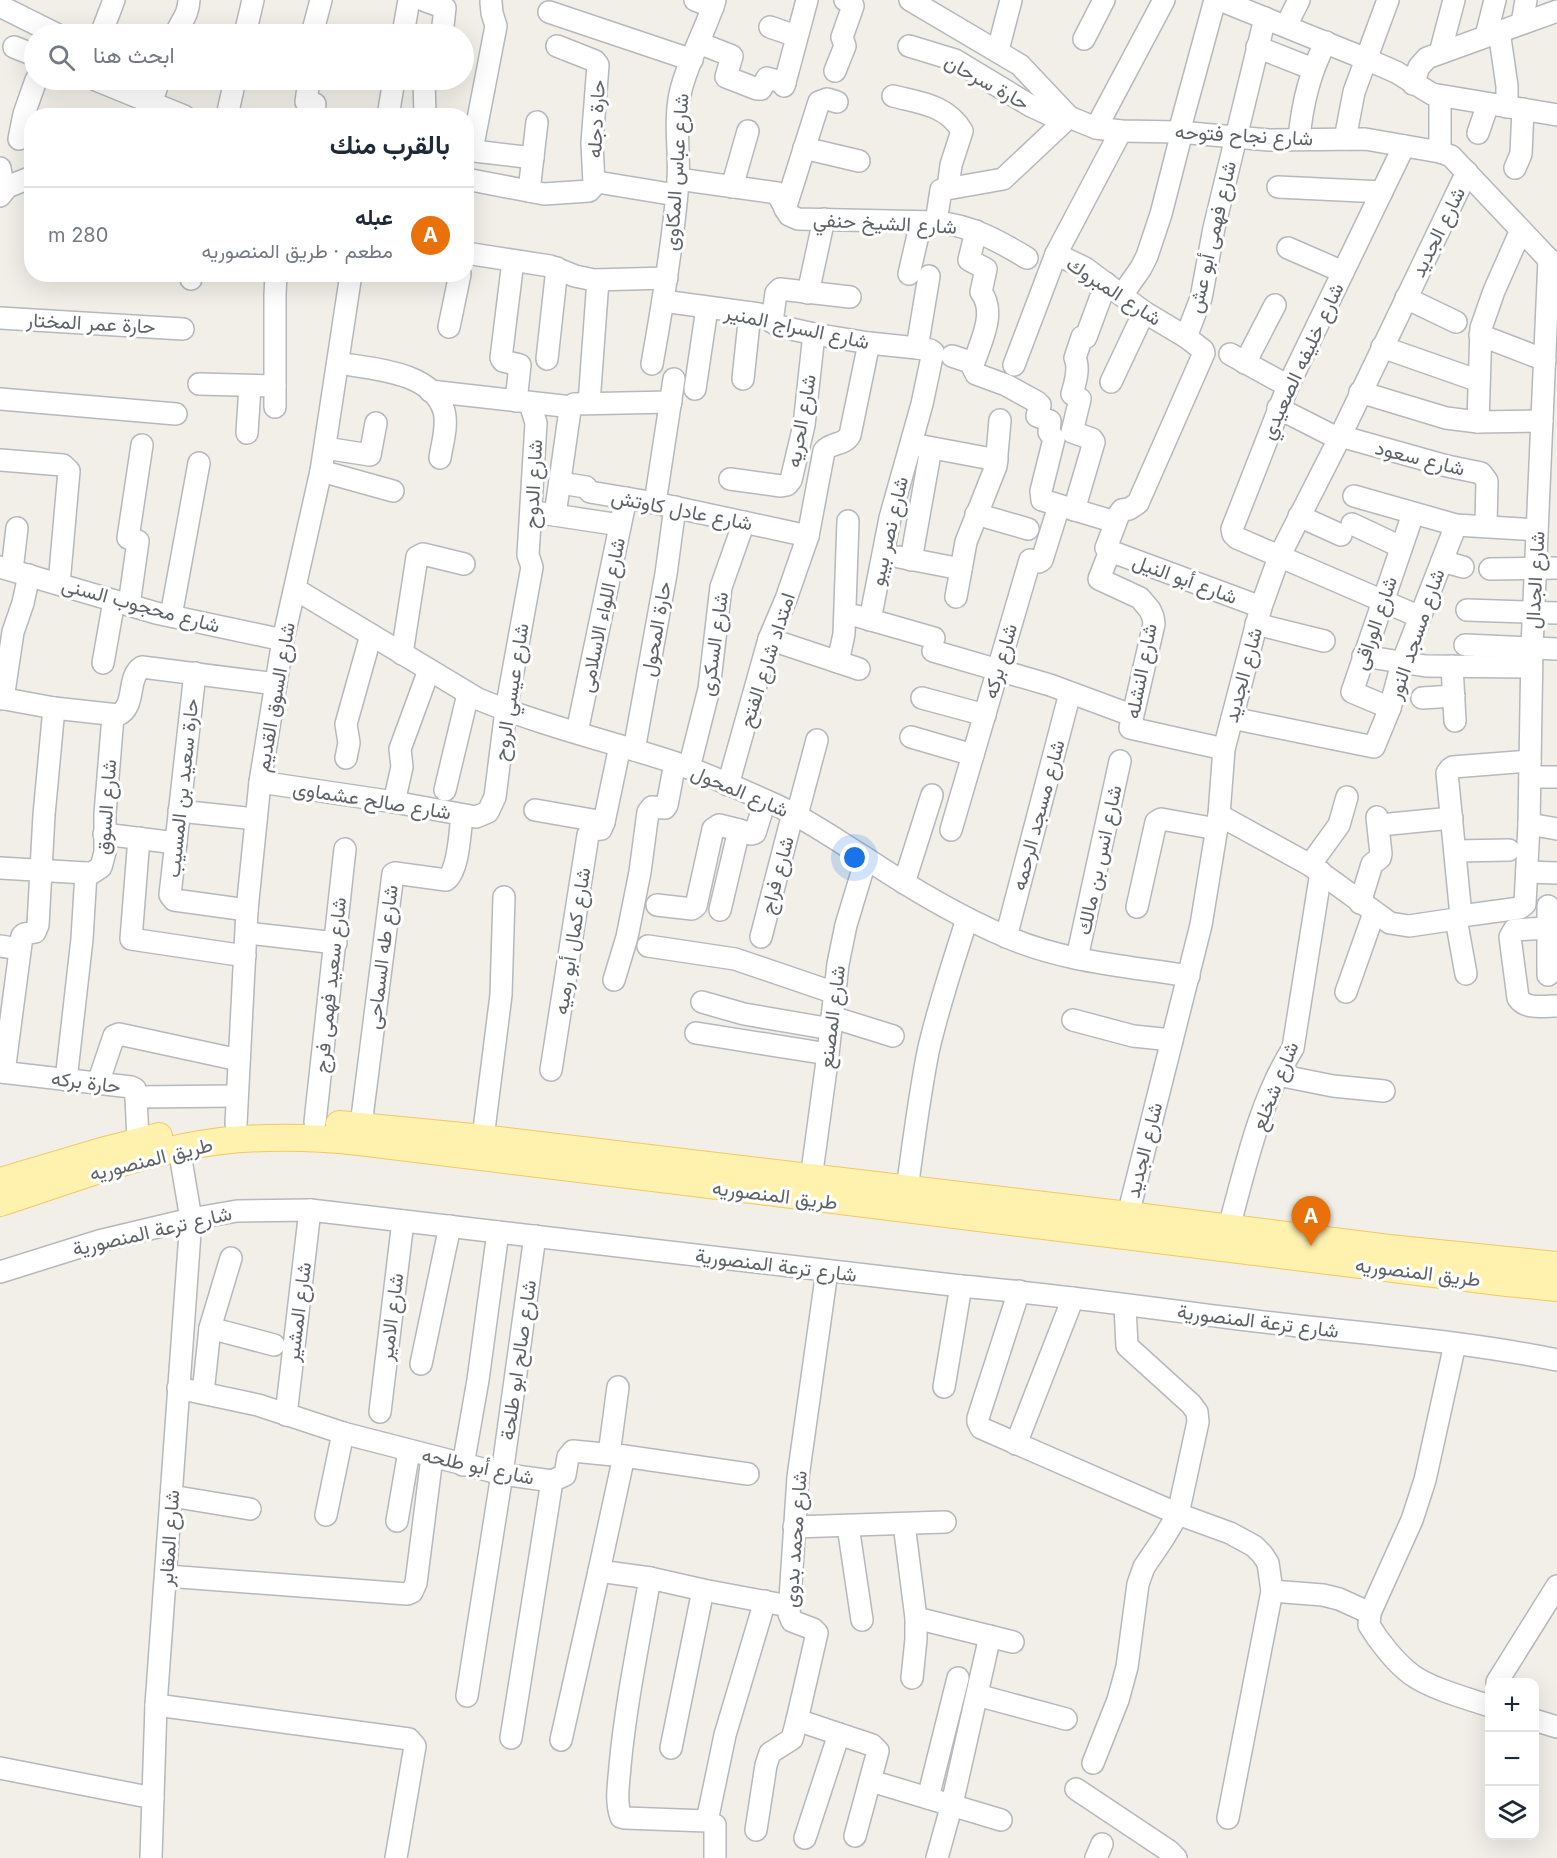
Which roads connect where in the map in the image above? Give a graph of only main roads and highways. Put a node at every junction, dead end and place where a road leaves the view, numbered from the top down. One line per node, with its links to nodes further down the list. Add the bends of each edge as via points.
1 (628, 1167): 2 (main road, طريق المنصوريه, via 483,1138 315,1122 236,1124 174,1132); 3 (main road, طريق المنصوريه, via 303,1137 248,1138 180,1159 136,1159); 5 (main road, طريق المنصوريه, via 1134,1236); 5 (main road, طريق المنصوريه, via 811,1179 1229,1227 1389,1248)
2 (0, 1181)
3 (0, 1203)
4 (1557, 1264): 5 (main road, طريق المنصوريه)
5 (1508, 1272): 6 (main road, طريق المنصوريه)
6 (1557, 1288)

